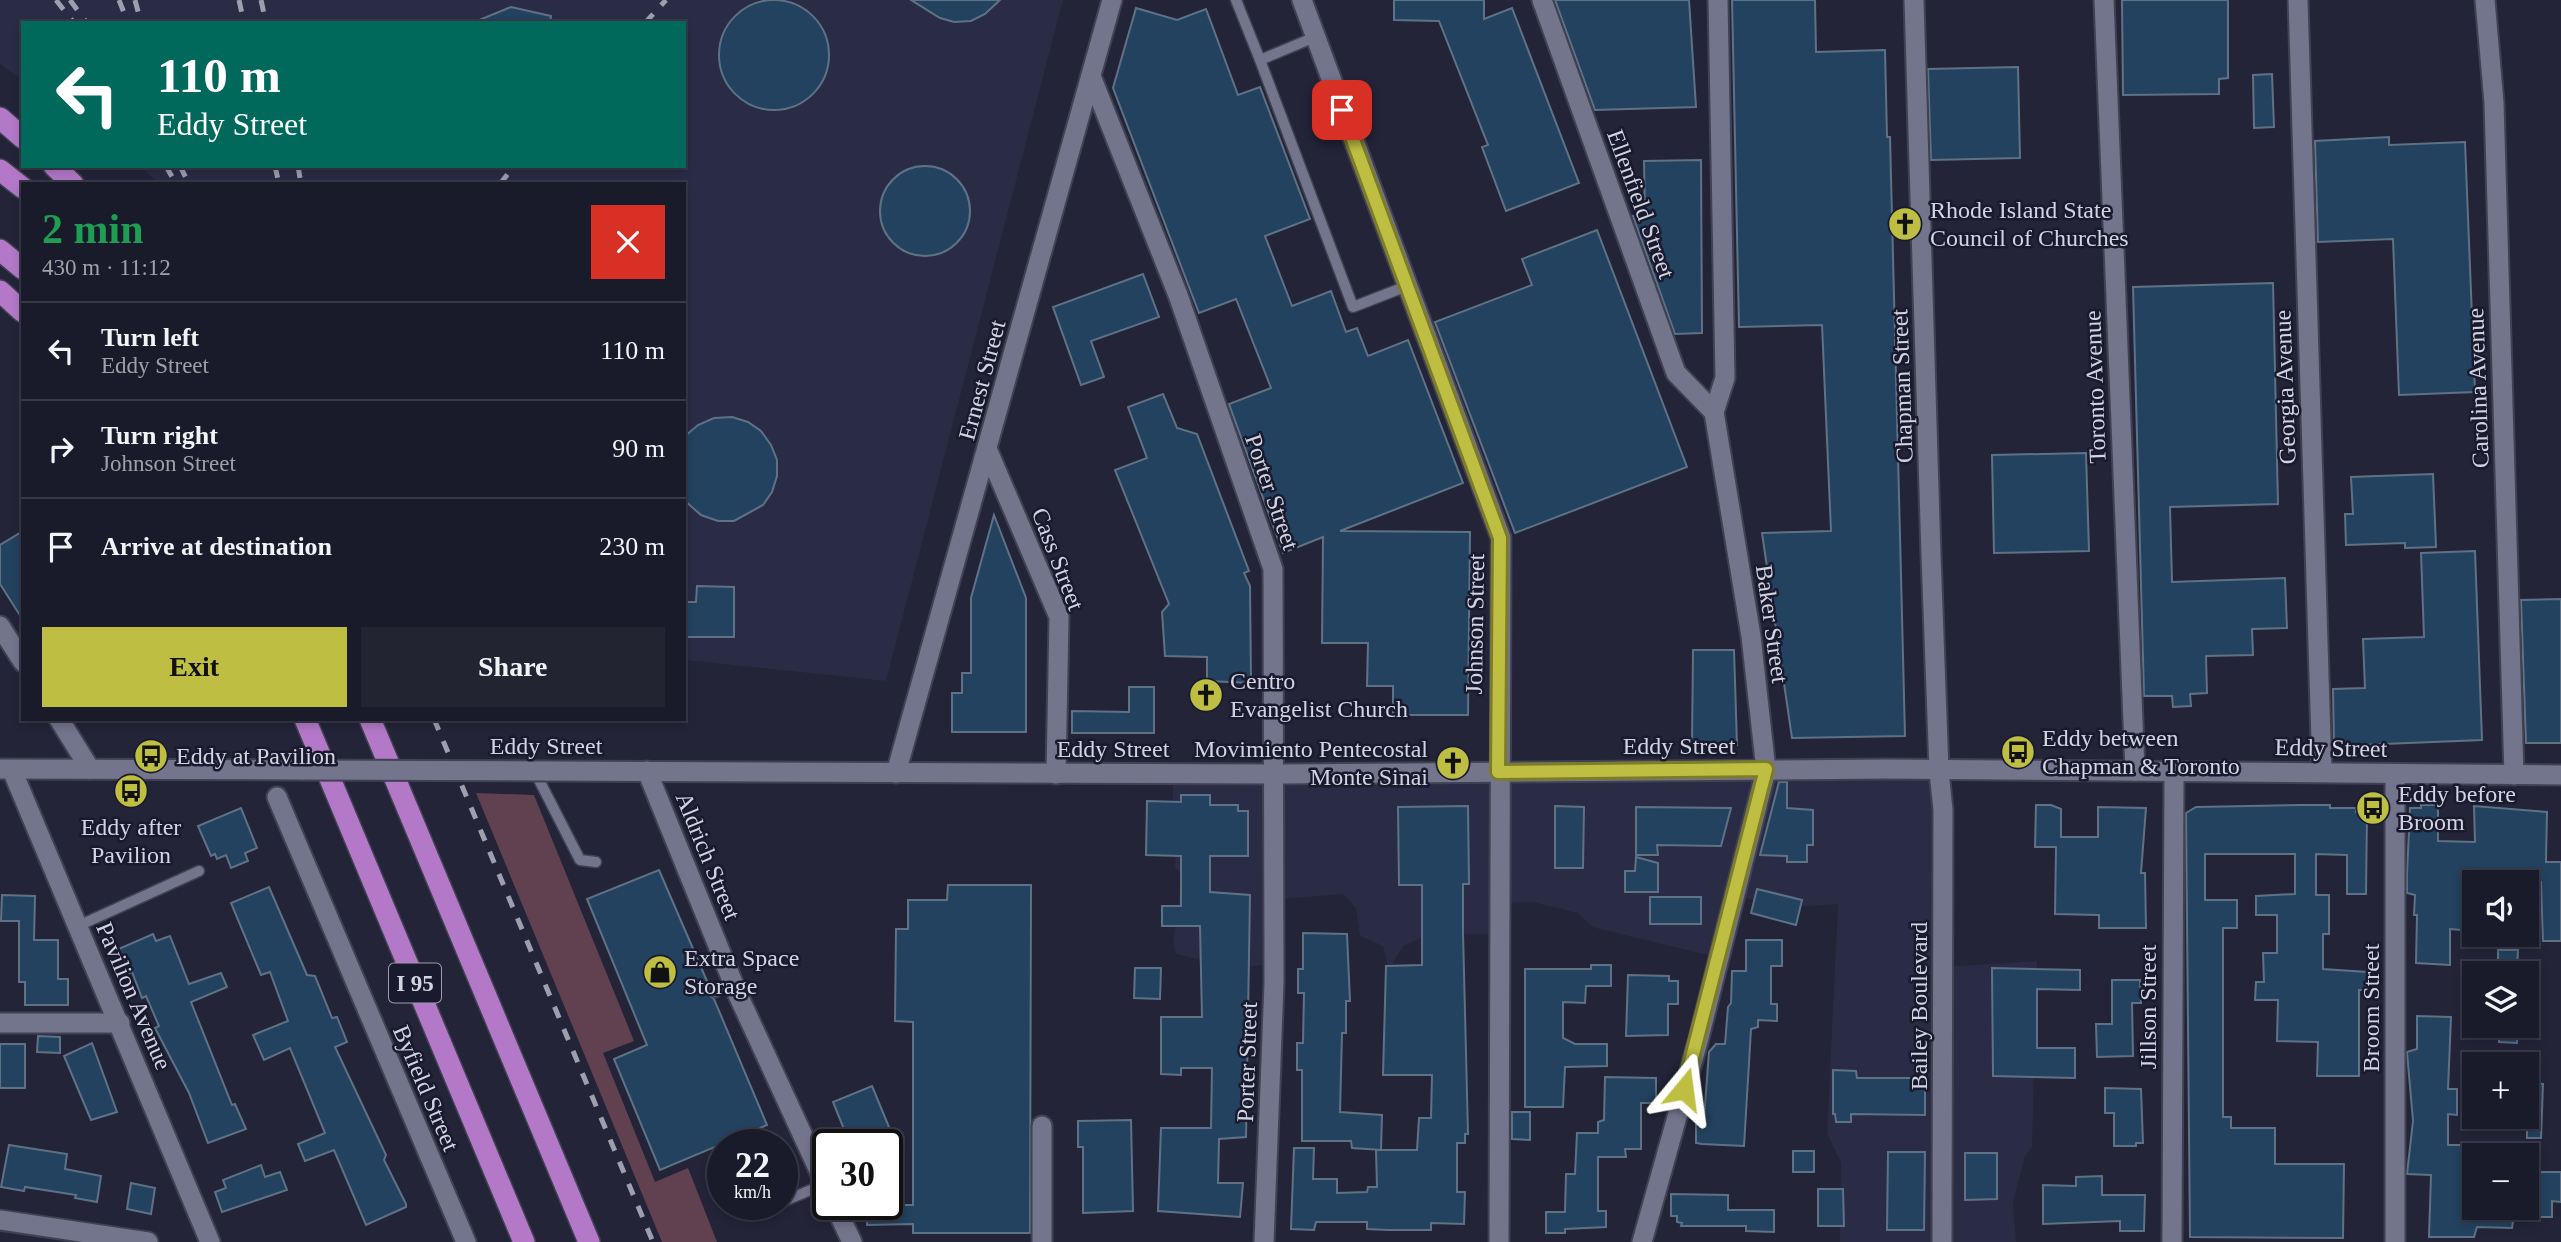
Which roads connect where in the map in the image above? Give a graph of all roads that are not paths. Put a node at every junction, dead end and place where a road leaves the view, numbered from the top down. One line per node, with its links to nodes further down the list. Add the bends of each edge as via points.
1 (1112, 0): 12 (street, Ernest Street)
2 (1236, 0): 11 (lane)
3 (1302, 0): 10 (street, Johnson Street)
4 (1542, 0): 24 (street, Ellenfield Street, via 1676,373)
5 (1718, 0): 24 (street, Baker Street, via 1725,378)
6 (1914, 0): 36 (street, Chapman Street)
7 (2104, 0): 37 (street, Toronto Avenue)
8 (2298, 0): 40 (street, Georgia Avenue)
9 (2485, 0): 45 (street, Carolina Avenue, via 2494,103)
10 (1315, 37): 11 (lane); 21 (street, Johnson Street)
11 (1260, 60): 21 (lane, via 1353,306)
12 (1091, 76): 25 (street, Ernest Street); 42 (street, Porter Street, via 1178,295 1273,569)
13 (0, 118): 14 (highway)
14 (21, 136)
15 (56, 168): 17 (highway)
16 (0, 170): 18 (highway)
17 (71, 182)
18 (21, 186)
19 (0, 250): 20 (highway)
20 (21, 268)
21 (1407, 286): 38 (street, Johnson Street, via 1500,538)
22 (0, 291): 23 (highway)
23 (21, 310)
24 (1714, 412): 32 (street, Baker Street, via 1751,641)
25 (988, 451): 41 (street, Ernest Street); 43 (street, Cass Street, via 1059,617)
26 (0, 626): 27 (street)
27 (21, 659)
28 (60, 721): 31 (street)
29 (305, 721): 60 (highway, I 95)
30 (372, 723): 61 (highway, I 95)
31 (90, 769): 33 (street, Eddy Street); 34 (street, Eddy Street, bridge)
32 (1766, 769): 36 (street, Eddy Street); 38 (street, Eddy Street); 66 (street, Baker Street)
33 (6, 770): 50 (street, Pavilion Avenue)
34 (540, 771): 35 (street, Eddy Street); 48 (lane, via 580,860)
35 (647, 771): 41 (street, Eddy Street); 54 (street, Aldrich Street, via 725,987)
36 (1939, 771): 37 (street, Eddy Street); 67 (street, Bailey Boulevard, via 1944,810)
37 (2135, 771): 39 (street, Eddy Street)
38 (1498, 772): 42 (street, Eddy Street); 65 (street, Johnson Street)
39 (2174, 772): 40 (street, Eddy Street); 68 (street, Jillson Street)
40 (2322, 772): 44 (street, Eddy Street)
41 (896, 773): 43 (street, Eddy Street)
42 (1275, 773): 43 (street, Eddy Street); 64 (street, Porter Street, via 1274,983)
43 (1056, 774)
44 (2395, 774): 45 (street, Eddy Street); 69 (street, Broom Street)
45 (2514, 775): 46 (street, Eddy Street)
46 (2561, 775)
47 (277, 797): 59 (street, Byfield Street)
48 (596, 862)
49 (199, 870): 50 (lane)
50 (78, 926): 52 (street, Pavilion Avenue)
51 (0, 1023): 52 (street)
52 (120, 1023): 58 (street, Pavilion Avenue)
53 (1042, 1126): 63 (street)
54 (812, 1159)
55 (0, 1220): 57 (street)
56 (842, 1220): 62 (street)
57 (148, 1242)
58 (210, 1242)
59 (466, 1242)
60 (524, 1242)
61 (589, 1242)
62 (852, 1242)
63 (1042, 1242)
64 (1264, 1242)
65 (1499, 1242)
66 (1642, 1242)
67 (1942, 1242)
68 (2172, 1242)
69 (2395, 1242)

